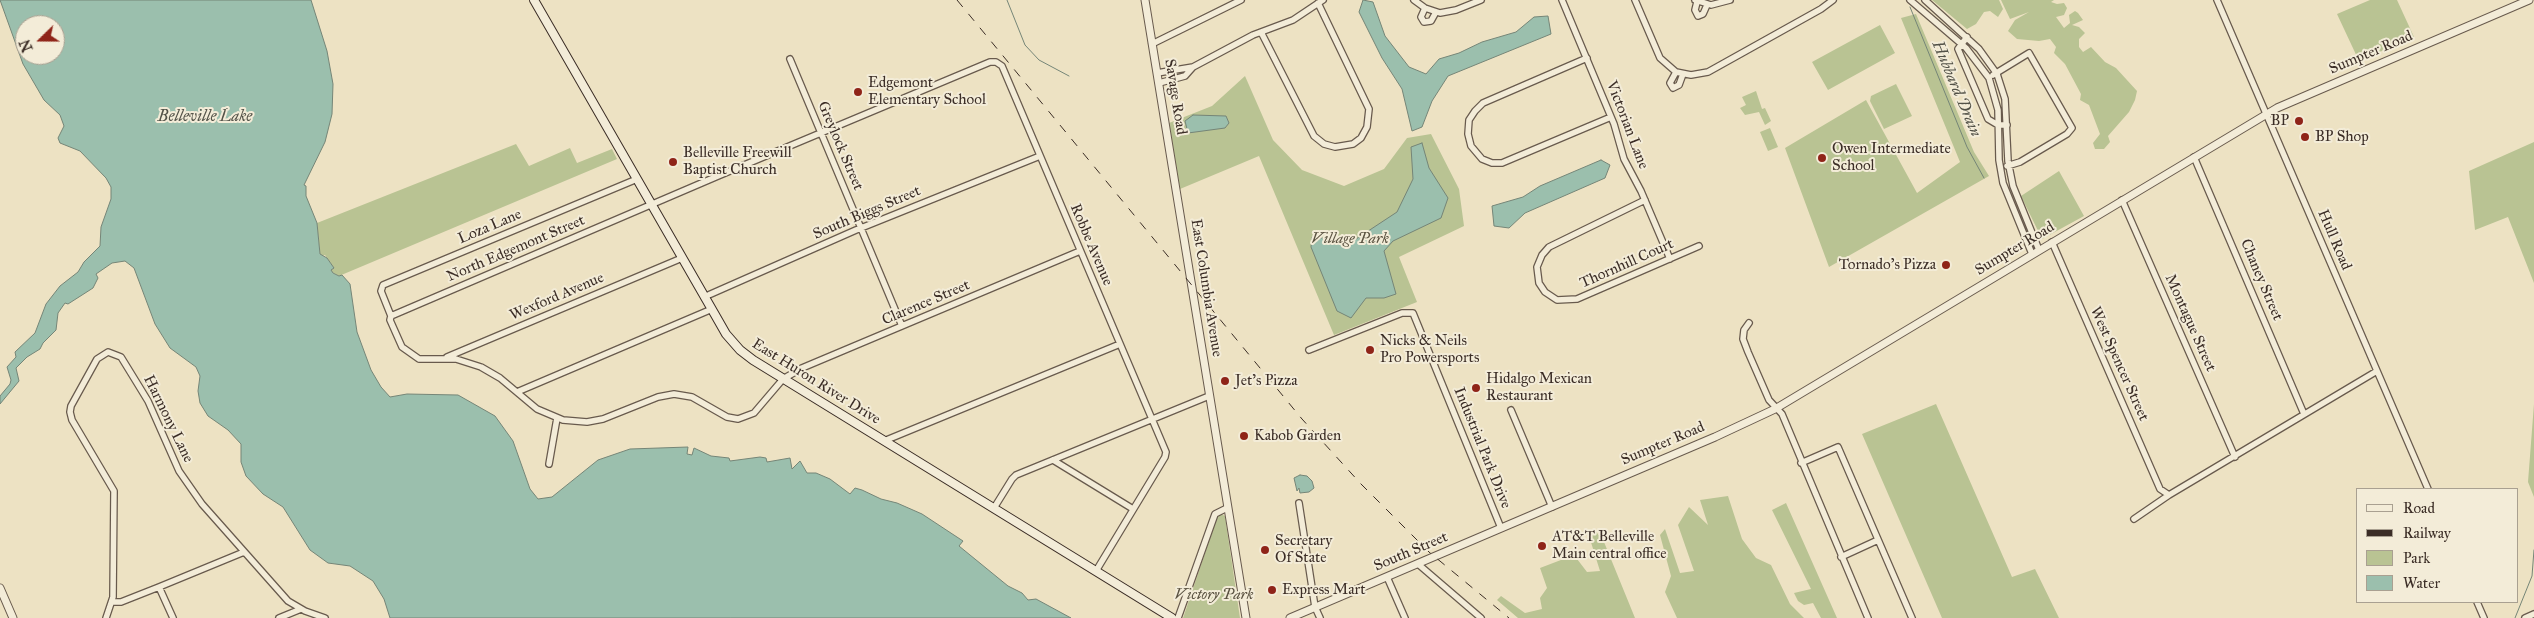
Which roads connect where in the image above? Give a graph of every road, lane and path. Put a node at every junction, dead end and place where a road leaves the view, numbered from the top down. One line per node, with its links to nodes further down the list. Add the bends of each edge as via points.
1 (534, 0): 42 (main road, East Huron River Drive)
2 (1145, 0): 21 (street, Savage Road)
3 (1242, 0): 21 (street)
4 (1414, 0): 17 (street)
5 (1481, 0): 18 (street, via 1452,12)
6 (1562, 0): 23 (street, Victorian Lane)
7 (1635, 0): 27 (street, via 1660,58)
8 (1730, 0): 16 (street, via 1719,5)
9 (1833, 0): 29 (street, via 1708,72)
10 (1910, 0): 22 (street)
11 (1926, 0): 20 (street)
12 (2216, 0): 33 (street, Hull Road)
13 (2529, 0): 33 (street, Sumpter Road)
14 (1696, 1): 16 (street); 16 (street, via 1694,10 1698,16 1703,14)
15 (1320, 2): 19 (street, via 1293,20); 19 (street, via 1369,109 1367,127 1353,144 1335,147 1314,136)
16 (1707, 5)
17 (1424, 8): 18 (street); 18 (street, via 1421,17 1426,23 1431,22)
18 (1436, 12)
19 (1261, 32): 26 (street)
20 (1967, 37): 22 (street); 30 (street)
21 (1152, 44): 28 (street, Savage Road)
22 (1961, 44): 31 (street, via 1980,63); 35 (street, via 1958,49 1988,119)
23 (1586, 58): 34 (street, Victorian Lane); 34 (street, via 1483,103 1469,120 1471,146 1482,159 1502,164)
24 (790, 59): 37 (street, Greylock Street)
25 (996, 62): 37 (street, North Edgemont Street); 38 (street, Robbe Avenue, via 1002,66)
26 (1193, 67): 28 (street); 32 (street, via 1185,76)
27 (1676, 72): 29 (street); 29 (street, via 1670,82 1673,88 1679,85)
28 (1157, 73): 32 (street, Savage Road)
29 (1683, 74)
30 (1997, 74): 31 (street); 36 (street, via 2005,99); 40 (street, via 2029,53 2072,128 2020,162)
31 (1989, 78): 35 (street, via 1998,110)
32 (1159, 82): 43 (street, Savage Road)
33 (2266, 114): 39 (street, Sumpter Road); 62 (street, Hull Road)
34 (1611, 117): 44 (street, Victorian Lane, via 1624,159)
35 (1998, 125): 36 (street); 41 (street)
36 (2007, 125): 40 (street)
37 (821, 133): 46 (street, North Edgemont Street); 47 (street, Greylock Street)
38 (1040, 156): 47 (street, South Biggs Street); 50 (street, Robbe Avenue)
39 (2194, 156): 45 (street, Sumpter Road); 68 (street, Chaney Street)
40 (2008, 166): 41 (street); 51 (street)
41 (2000, 168): 51 (street, via 2008,200)
42 (637, 179): 46 (main road, East Huron River Drive); 56 (street, Loza Lane, via 384,284 381,291)
43 (1178, 199): 65 (street, East Columbia Avenue)
44 (1645, 200): 53 (street, Victorian Lane); 53 (street, Thornhill Court, via 1549,247 1539,261 1539,283 1544,292 1557,300 1577,299)
45 (2122, 200): 48 (street, Sumpter Road); 72 (street, Montague Street)
46 (652, 205): 52 (main road, East Huron River Drive); 56 (street, North Edgemont Street)
47 (862, 229): 54 (street, South Biggs Street); 58 (street, Greylock Street)
48 (2052, 242): 51 (street, Sumpter Road); 77 (street, West Spencer Street, via 2149,464)
49 (1699, 246): 53 (street, Thornhill Court)
50 (1080, 251): 58 (street, Clarence Street); 59 (street, Robbe Avenue)
51 (2036, 252): 66 (street, Sumpter Road)
52 (682, 258): 54 (main road, East Huron River Drive); 61 (street, Wexford Avenue)
53 (1670, 259)
54 (704, 296): 55 (main road, East Huron River Drive)
55 (712, 309): 63 (main road, East Huron River Drive, via 740,350); 64 (street)
56 (391, 316): 61 (street, Loza Lane, via 398,340 408,353 425,360)
57 (1749, 322): 66 (street, via 1743,339)
58 (902, 326): 63 (street, Clarence Street)
59 (1120, 344): 70 (street, Robbe Avenue); 71 (street)
60 (1309, 350): 85 (street, Industrial Park Drive, via 1402,313 1412,313)
61 (442, 359): 64 (street, Loza Lane, via 459,359 481,367)
62 (2377, 371): 68 (street); 76 (street, Hull Road)
63 (783, 379): 69 (street, Loza Lane, via 754,413 743,418 727,417 692,397 674,394 595,421); 71 (main road, East Huron River Drive)
64 (517, 392): 69 (street, Loza Lane, via 537,409)
65 (1209, 396): 70 (street); 81 (street, East Columbia Avenue)
66 (1775, 409): 74 (street, via 1782,414); 79 (street, Sumpter Road)
67 (1511, 410): 79 (street)
68 (2304, 414): 72 (street)
69 (557, 418): 75 (street)
70 (1152, 419): 73 (street); 82 (street, Robbe Avenue, via 1166,452 1165,457)
71 (884, 441): 80 (main road, East Huron River Drive)
72 (2235, 457): 77 (street)
73 (1053, 460): 80 (street, via 1013,477); 82 (street)
74 (1801, 463): 86 (street, via 1838,447); 88 (street)
75 (549, 464)
76 (2428, 488)
77 (2167, 494): 83 (street)
78 (1299, 503): 96 (street)
79 (1552, 507): 84 (street, Sumpter Road)
80 (994, 508): 90 (main road, East Huron River Drive)
81 (1227, 508): 105 (street, via 1215,514); 106 (street, East Columbia Avenue)
82 (1133, 510): 90 (street)
83 (2134, 519)
84 (1515, 522): 85 (street, South Street)
85 (1501, 528): 89 (street, South Street)
86 (1878, 540): 88 (street); 112 (street)
87 (244, 552): 92 (street); 94 (street, Harmony Lane, via 184,479 148,400 121,358 112,352 104,354 95,362 70,412 114,491); 97 (street, Harmony Lane, via 288,601)
88 (1841, 557): 111 (street)
89 (1418, 564): 91 (street, South Street); 110 (street)
90 (1096, 570): 104 (main road, East Huron River Drive)
91 (1387, 577): 96 (street, South Street); 109 (street)
92 (159, 587): 94 (street); 101 (street)
93 (0, 588): 99 (street)
94 (113, 602): 100 (street, Harmony Lane)
95 (2477, 603): 113 (street)
96 (1316, 607): 107 (street, South Street); 108 (street)
97 (301, 609): 102 (street); 103 (street, Harmony Lane)
98 (2534, 614): 114 (street)
99 (13, 618)
100 (106, 618)
101 (173, 618)
102 (279, 618)
103 (325, 618)
104 (1172, 618)
105 (1178, 618)
106 (1246, 618)
107 (1290, 618)
108 (1320, 618)
109 (1405, 618)
110 (1481, 618)
111 (1868, 618)
112 (1912, 618)
113 (2484, 618)
114 (2525, 618)

